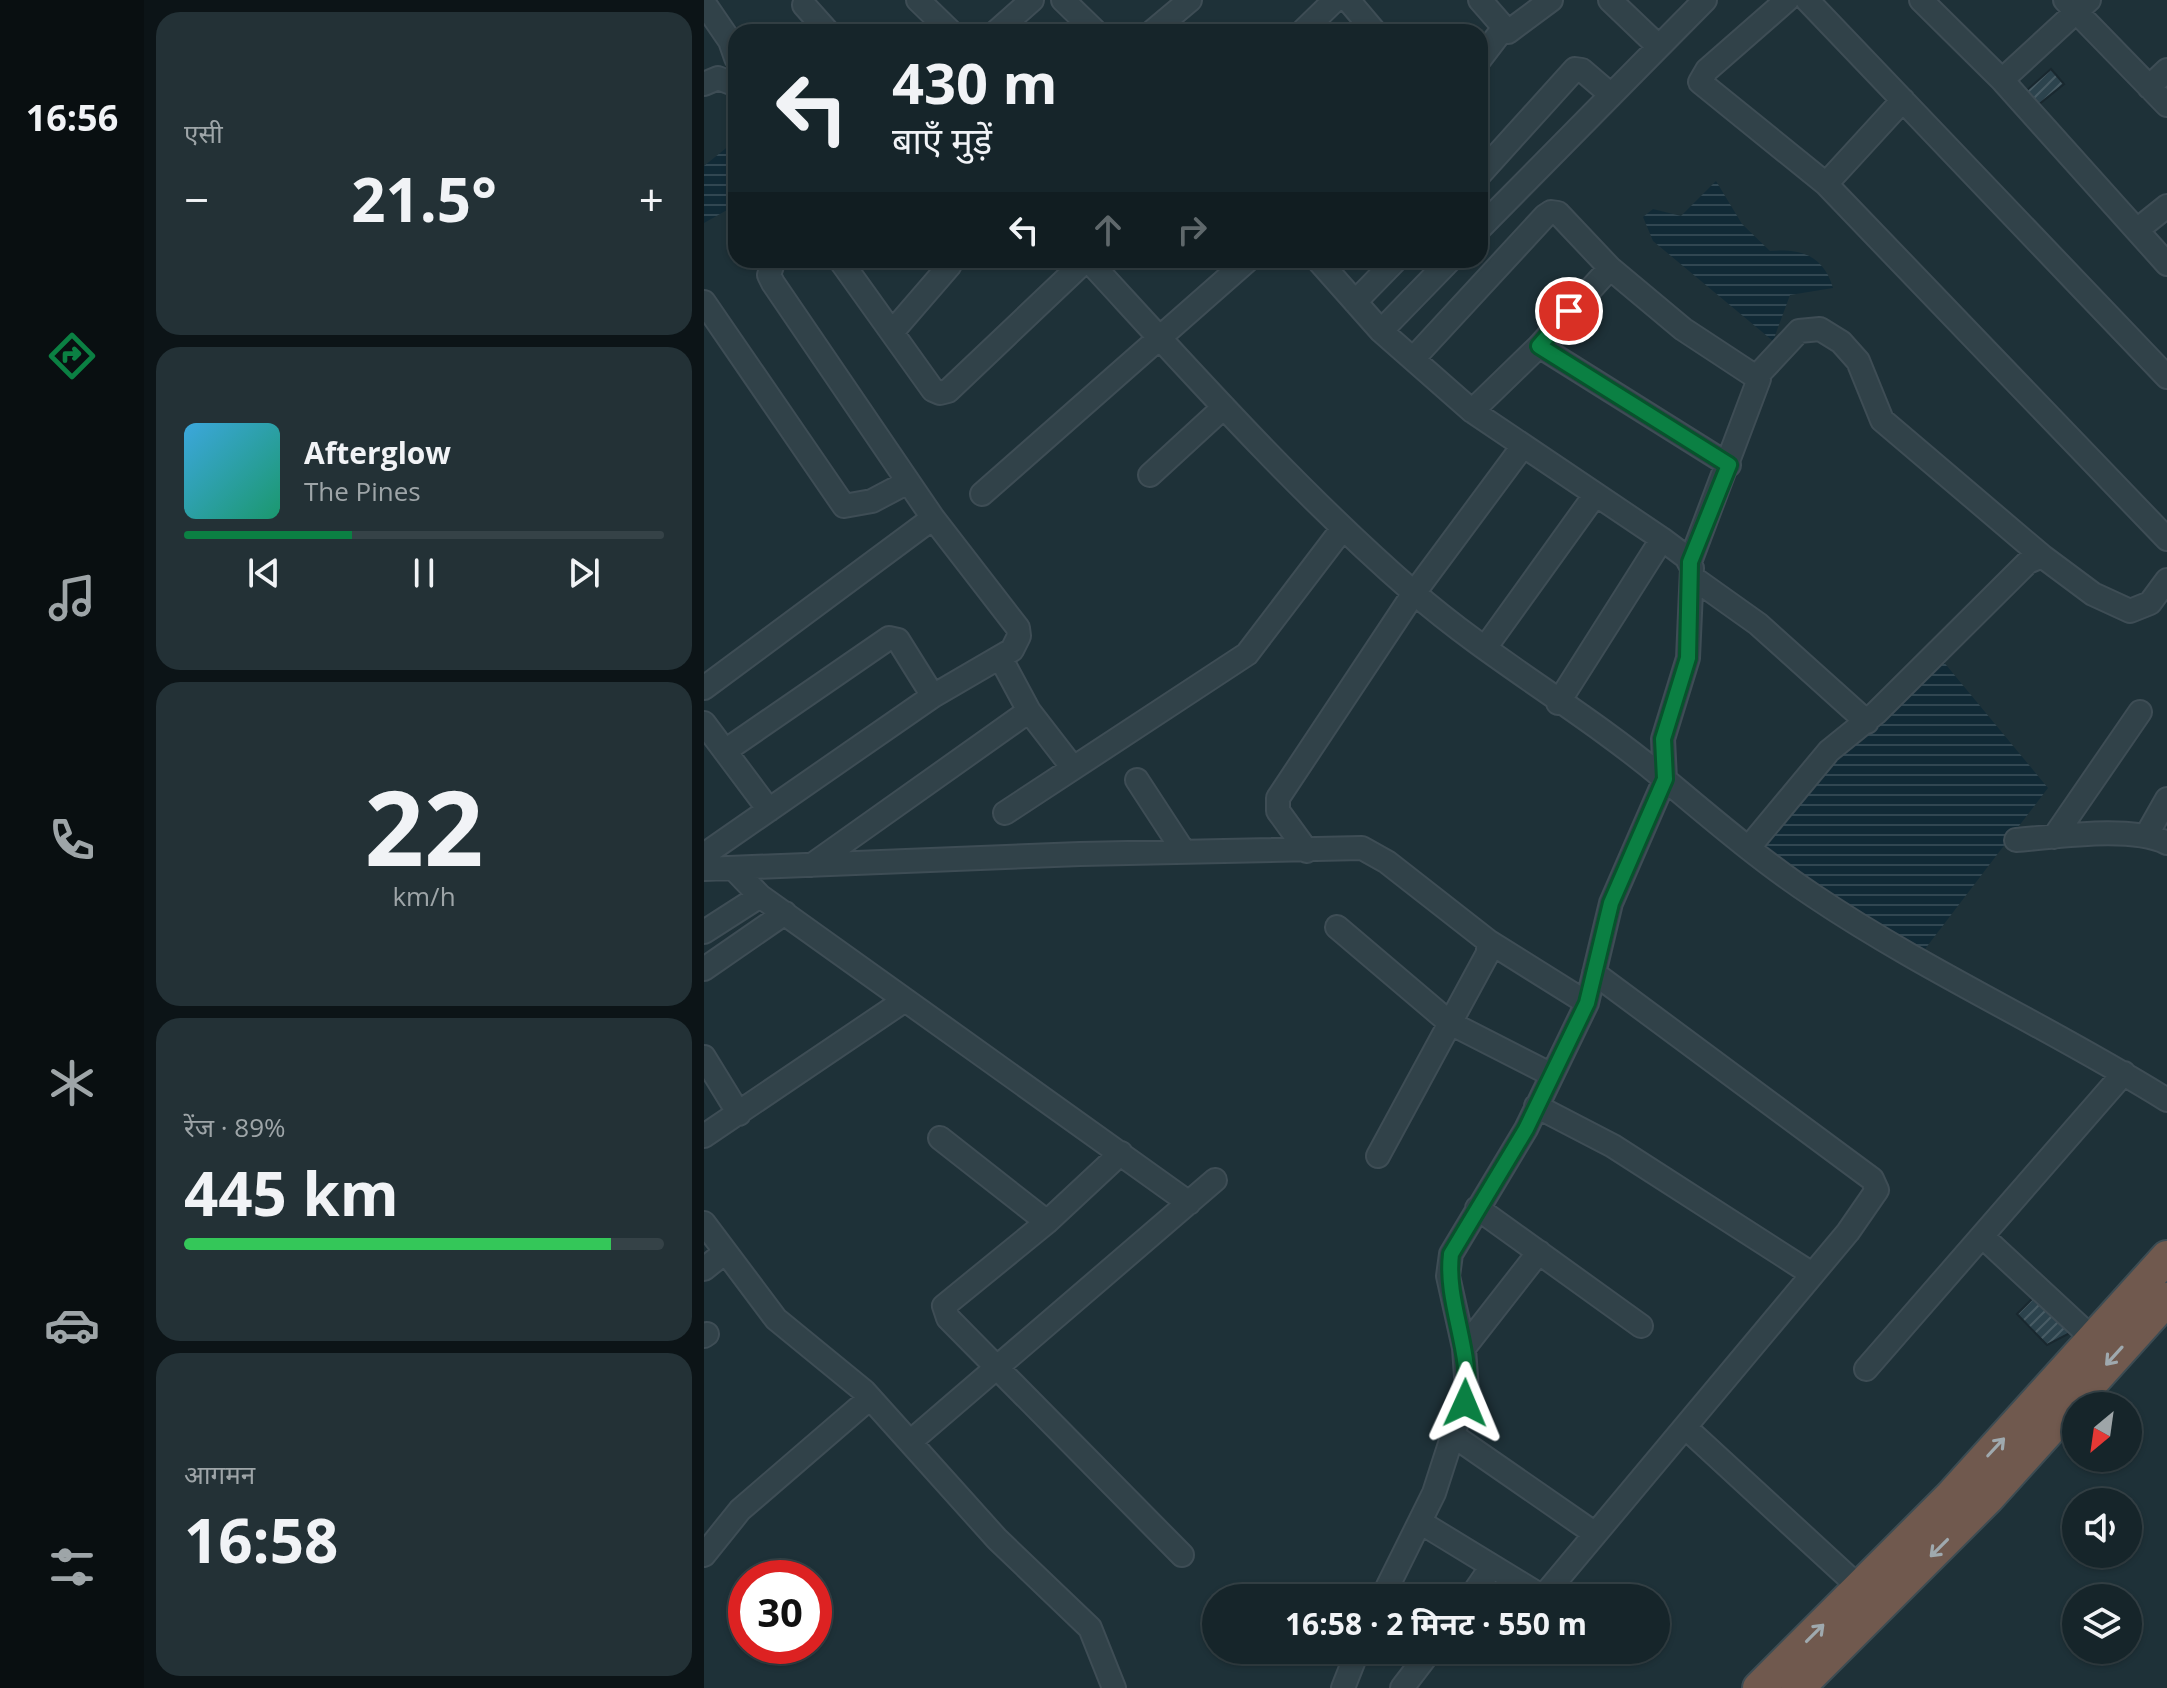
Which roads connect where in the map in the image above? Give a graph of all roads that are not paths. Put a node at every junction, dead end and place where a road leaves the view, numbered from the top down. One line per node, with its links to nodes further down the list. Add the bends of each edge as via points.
1 (918, 0): 18 (street)
2 (1032, 0): 19 (street)
3 (1063, 0): 20 (street)
4 (1190, 0): 21 (street)
5 (1335, 0): 22 (street)
6 (1348, 0): 23 (street)
7 (1480, 0): 24 (street)
8 (1551, 0): 24 (street, via 1515,29)
9 (1610, 0): 26 (street)
10 (1705, 0): 26 (street)
11 (1787, 0): 37 (street, via 1700,82)
12 (1807, 0): 34 (street)
13 (1921, 0): 30 (street)
14 (704, 3): 25 (street)
15 (2077, 4): 30 (street); 32 (street)
16 (804, 5): 17 (street)
17 (821, 24)
18 (943, 24)
19 (1005, 24)
20 (1088, 24)
21 (1162, 24)
22 (1310, 24)
23 (1368, 24)
24 (1503, 29): 27 (street)
25 (728, 38)
26 (1658, 46): 33 (street)
27 (1488, 49)
28 (2167, 70): 32 (street)
29 (728, 79): 31 (street)
30 (2002, 80): 40 (street)
31 (704, 84)
32 (2149, 87): 35 (street)
33 (1610, 94): 36 (street, via 1575,69); 39 (street)
34 (1903, 100): 37 (street); 60 (street)
35 (2167, 105)
36 (1488, 165)
37 (1826, 184): 72 (street)
38 (2167, 206): 40 (street)
39 (1488, 220)
40 (2137, 230): 41 (street)
41 (2167, 264)
42 (771, 268): 66 (street, via 773,283)
43 (846, 268): 54 (street)
44 (942, 268): 54 (street)
45 (1079, 268): 54 (street, via 948,391 933,390)
46 (1094, 268): 56 (street)
47 (1239, 268): 56 (street)
48 (1325, 268): 53 (street)
49 (1388, 268): 53 (street)
50 (1442, 268): 55 (street)
51 (1610, 268): 57 (street); 58 (street, via 1558,213 1551,212); 59 (street, via 1683,329)
52 (704, 302): 66 (street, via 844,506 872,501)
53 (1355, 302): 55 (street)
54 (893, 331)
55 (1381, 331): 58 (street)
56 (1160, 338): 61 (street); 67 (street)
57 (1539, 346): 62 (street); 64 (street)
58 (1413, 359): 62 (street)
59 (1757, 376): 64 (street); 73 (street, via 1799,331 1831,334 1858,361 1882,420)
60 (2167, 377)
61 (1224, 407): 65 (street); 70 (street)
62 (1472, 411): 63 (street)
63 (1523, 446): 68 (street); 76 (street)
64 (1729, 465): 74 (street)
65 (1150, 475)
66 (908, 482): 69 (street)
67 (982, 494)
68 (1595, 495): 71 (street); 77 (street)
69 (933, 518): 78 (street, via 1018,628 1017,644); 79 (street)
70 (1343, 528): 76 (street); 87 (street, via 1247,654)
71 (1662, 539): 74 (street); 81 (street)
72 (2167, 539)
73 (2042, 556): 75 (street, via 2093,594 2130,611 2150,603); 84 (street, via 2028,562)
74 (1691, 570): 84 (street); 88 (street, via 1688,658 1663,739)
75 (2167, 580)
76 (1414, 593): 77 (street); 97 (street, via 1278,798 1278,811)
77 (1485, 648): 81 (street)
78 (1000, 657): 80 (street); 82 (street)
79 (704, 688)
80 (933, 696): 86 (street, via 898,640 889,638); 91 (street)
81 (1558, 703): 88 (street)
82 (1029, 711): 87 (street); 100 (street)
83 (2140, 712): 93 (street)
84 (1867, 722): 96 (street, via 1824,756)
85 (705, 727): 86 (street)
86 (725, 751): 91 (street)
87 (1073, 768): 92 (street)
88 (1665, 779): 96 (street); 107 (street, via 1611,903)
89 (1137, 780): 98 (street)
90 (2167, 799): 95 (street)
91 (769, 810): 99 (street)
92 (1005, 813)
93 (2054, 837): 94 (street); 95 (street)
94 (2016, 840)
95 (2157, 840)
96 (1750, 846): 112 (street, via 1810,894 1893,948)
97 (1307, 851): 98 (street); 105 (street, via 1369,850)
98 (1184, 852): 100 (street)
99 (714, 861): 100 (street); 101 (street)
100 (812, 865)
101 (760, 896): 102 (street); 104 (street)
102 (785, 913): 106 (street); 108 (street)
103 (1337, 927): 110 (street)
104 (704, 932)
105 (1488, 941): 109 (street); 110 (street, via 1488,953)
106 (704, 969)
107 (1594, 973): 109 (street); 131 (street, via 1872,1179 1877,1190 1872,1201)
108 (905, 1000): 116 (street); 119 (street)
109 (1587, 1003): 113 (street)
110 (1450, 1023): 113 (street); 120 (street)
111 (704, 1057): 116 (street)
112 (2124, 1073): 114 (street); 126 (street)
113 (1552, 1075): 115 (street)
114 (2167, 1100)
115 (1536, 1106): 123 (street); 131 (street, via 1613,1146)
116 (739, 1114): 117 (street)
117 (704, 1136)
118 (940, 1138): 124 (street)
119 (1121, 1153): 122 (street); 124 (street)
120 (1378, 1156)
121 (1215, 1180): 122 (street)
122 (1189, 1203): 136 (street)
123 (1477, 1208): 127 (street); 135 (street, via 1451,1254 1448,1276)
124 (1047, 1222): 136 (street, via 944,1306 948,1318)
125 (704, 1223): 128 (street)
126 (1982, 1236): 134 (street); 137 (street)
127 (1539, 1252): 133 (street); 135 (street)
128 (724, 1253): 130 (street); 138 (street, via 776,1319)
129 (2167, 1257): 134 (highway)
130 (704, 1269)
131 (1812, 1274): 139 (street)
132 (2167, 1299): 156 (highway, one-way to 156, via 1988,1498)
133 (1641, 1326)
134 (2092, 1338): 149 (highway, one-way to 134, via 1962,1484)
135 (1464, 1348): 140 (street, via 1467,1391)
136 (998, 1366): 141 (street); 145 (street)
137 (1866, 1369)
138 (870, 1398): 141 (street); 144 (street, via 740,1510)
139 (1685, 1427): 143 (street); 149 (street)
140 (1454, 1436): 142 (street); 143 (street)
141 (910, 1442): 152 (street, via 997,1539 1090,1628)
142 (1420, 1522): 146 (street); 147 (street)
143 (1594, 1533): 146 (street, via 1543,1595)
144 (704, 1555)
145 (1182, 1555)
146 (1492, 1566): 148 (street)
147 (1389, 1584)
148 (1480, 1584)
149 (1860, 1588): 155 (highway, one-way to 149)
150 (1352, 1664): 153 (street)
151 (1420, 1664): 154 (street)
152 (1114, 1688)
153 (1343, 1688)
154 (1402, 1688)
155 (1759, 1688)
156 (1798, 1688)

